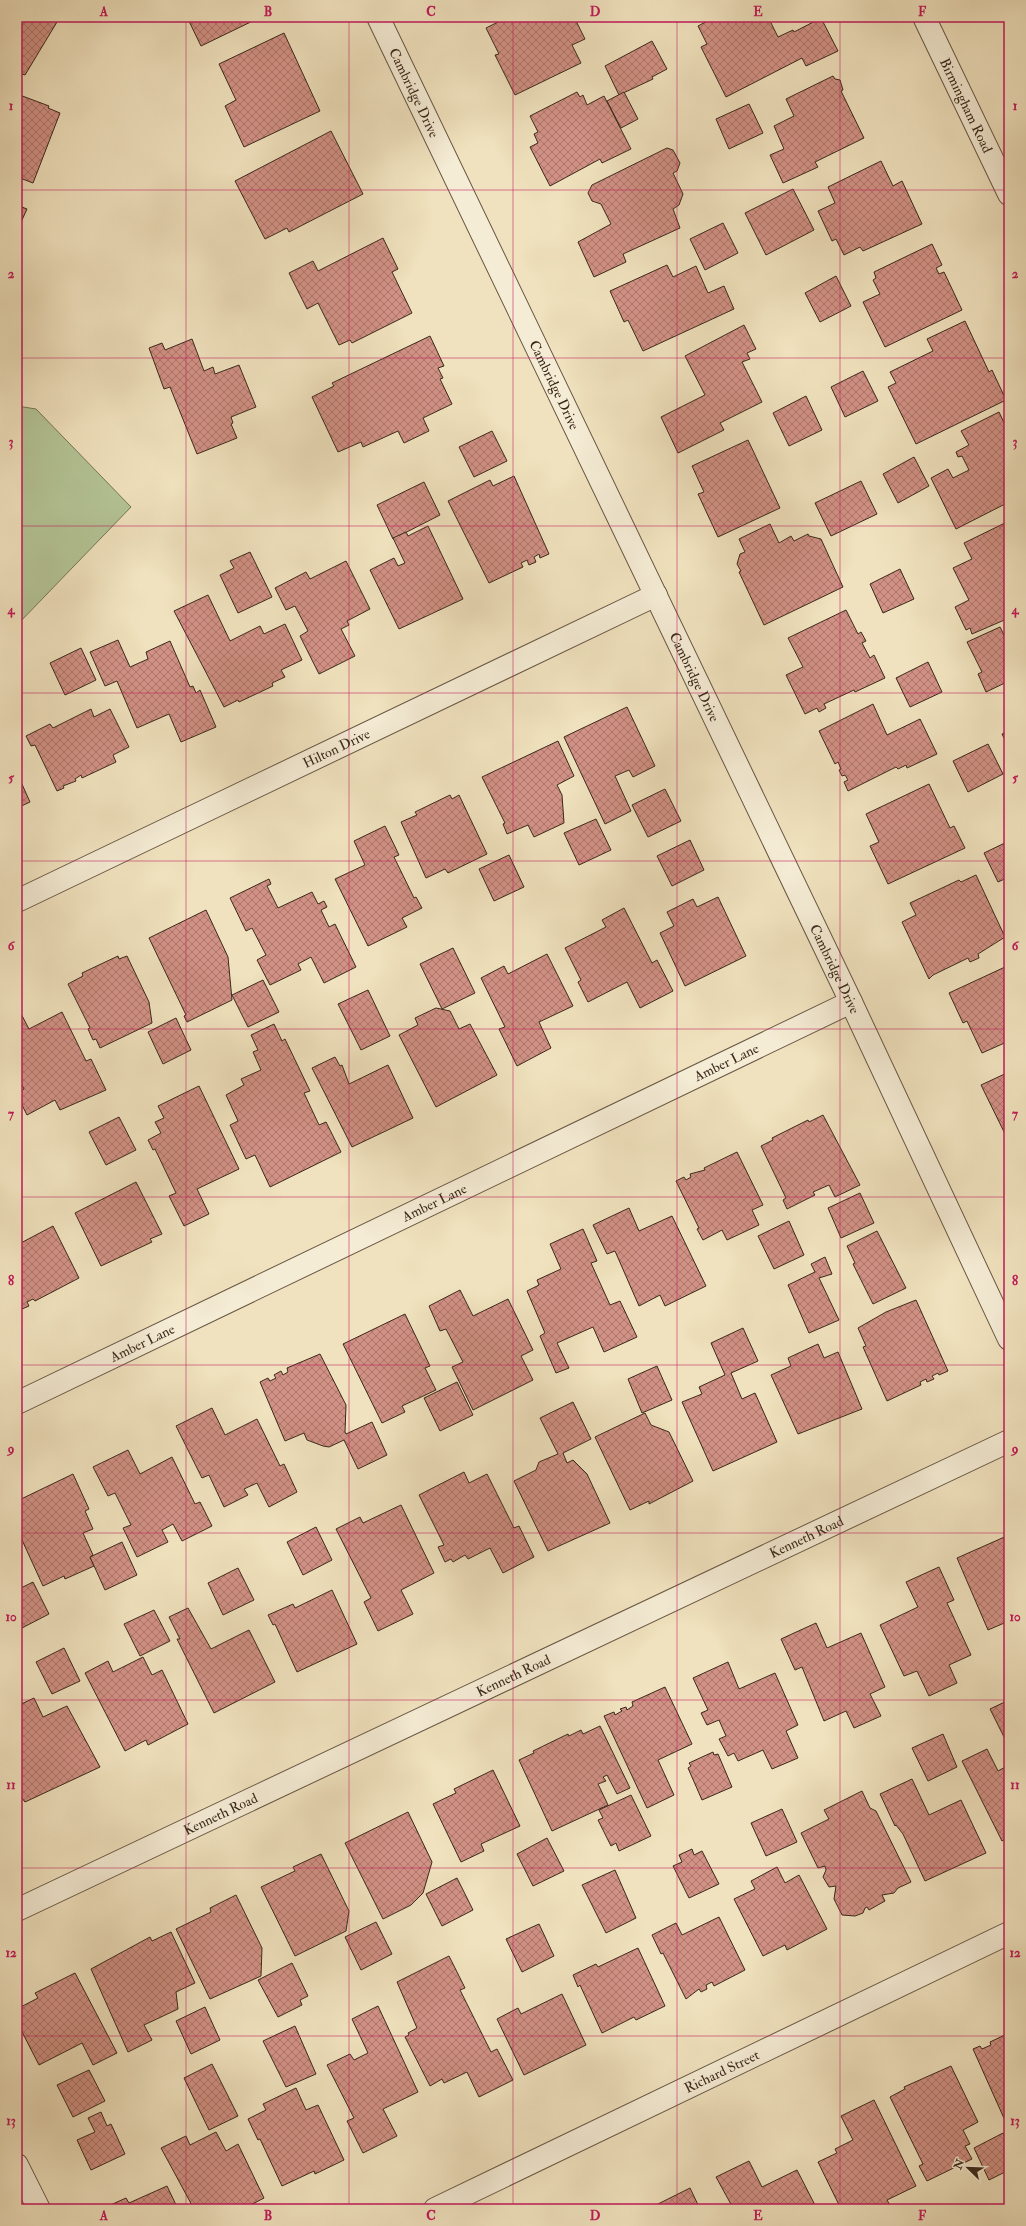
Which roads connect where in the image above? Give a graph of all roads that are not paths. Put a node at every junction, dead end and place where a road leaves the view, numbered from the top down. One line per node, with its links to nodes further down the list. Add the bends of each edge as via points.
1 (378, 17): 4 (street, Cambridge Drive)
2 (924, 17): 3 (street, Birmingham Road)
3 (1009, 194)
4 (656, 595): 5 (street, Hilton Drive); 6 (street, Cambridge Drive)
5 (17, 901)
6 (851, 1002): 7 (street, Cambridge Drive); 8 (street, Amber Lane)
7 (1009, 1339)
8 (17, 1402)
9 (1009, 1441): 10 (street, Kenneth Road)
10 (17, 1910)
11 (1009, 1933): 14 (street, Richard Street)
12 (17, 2166): 13 (street)
13 (38, 2209)
14 (435, 2209)

